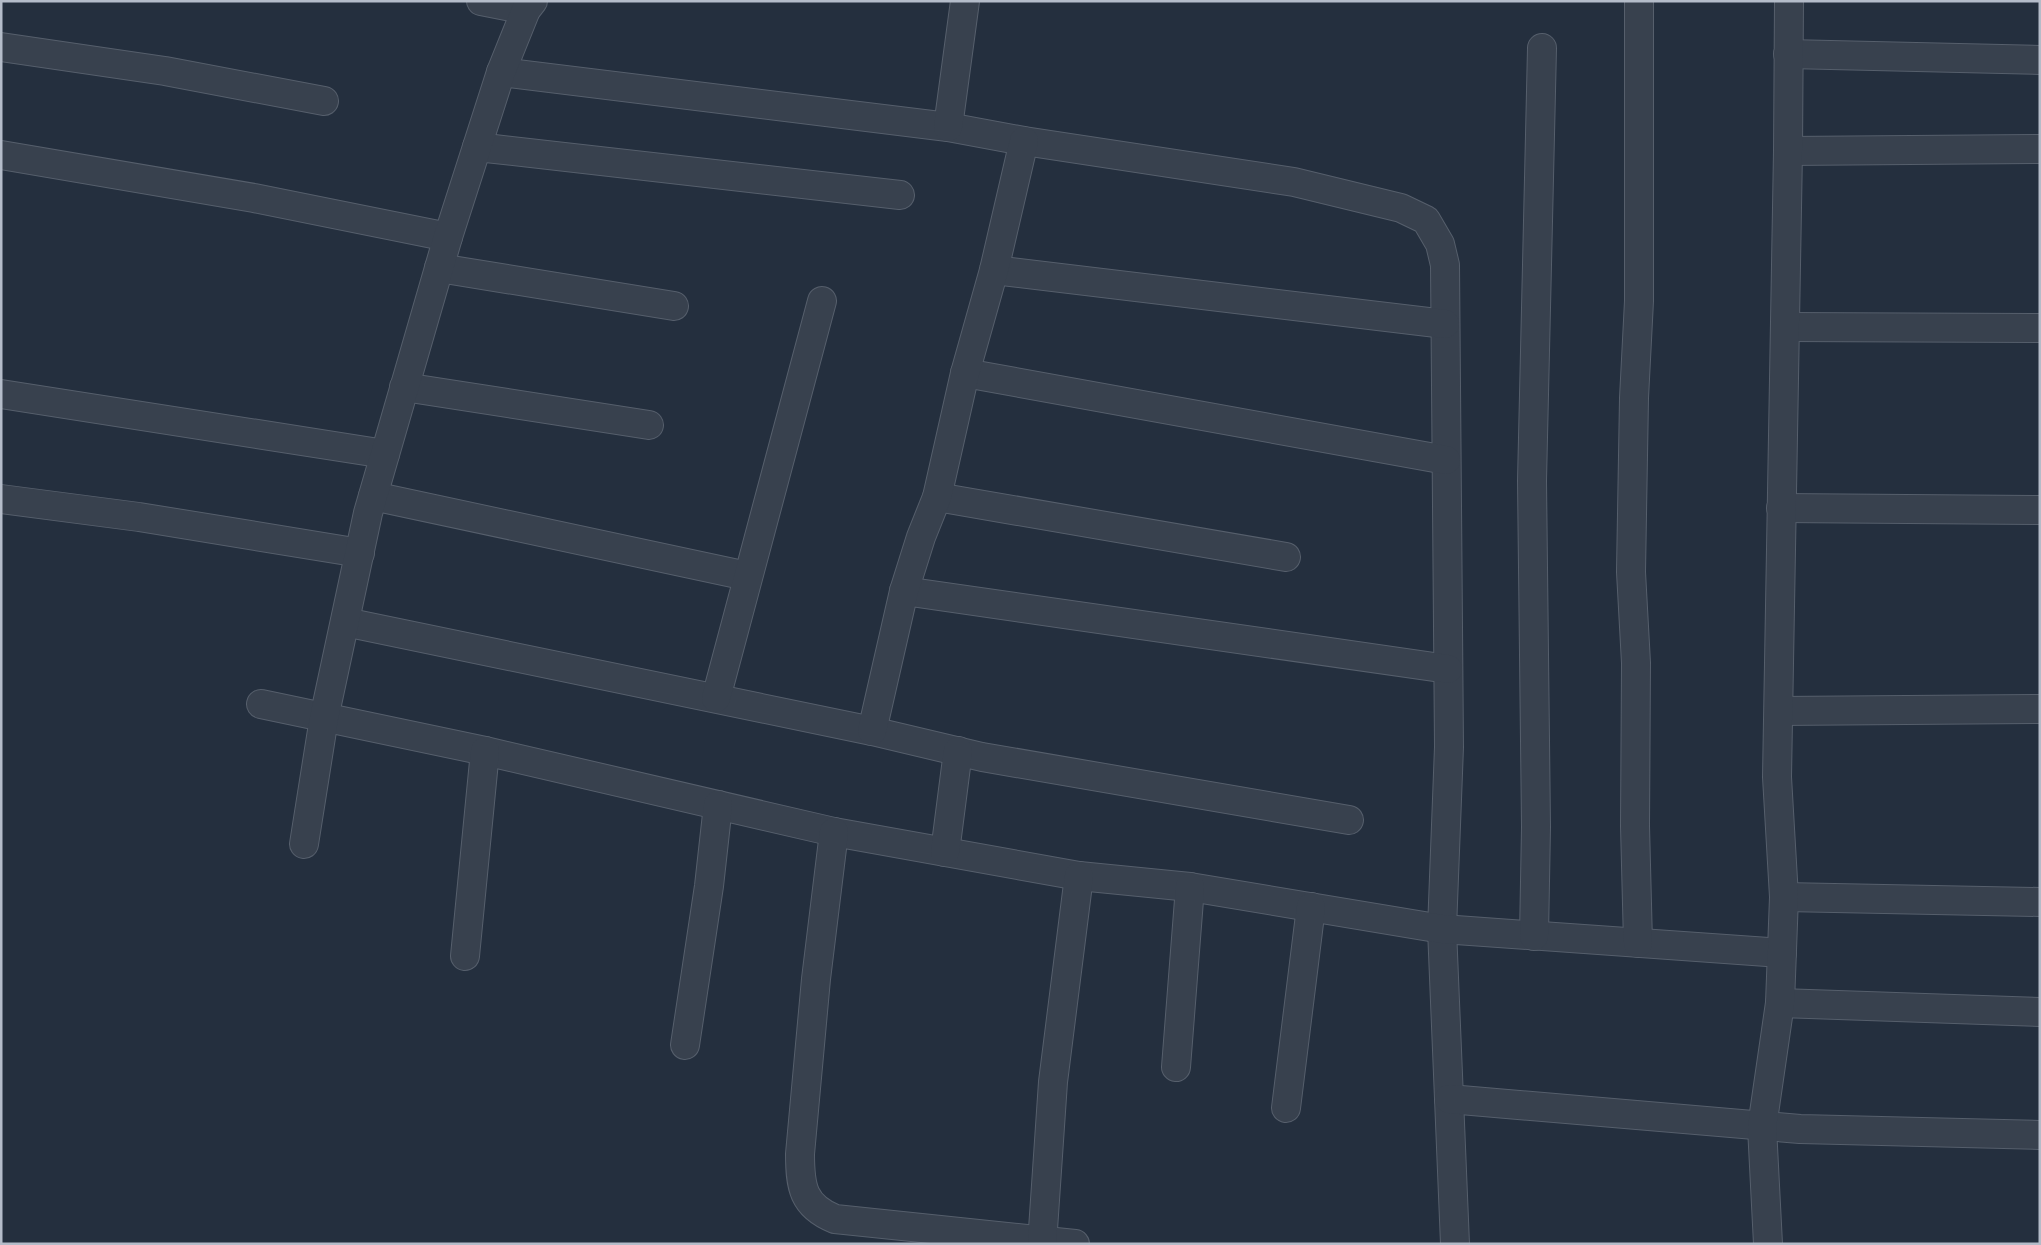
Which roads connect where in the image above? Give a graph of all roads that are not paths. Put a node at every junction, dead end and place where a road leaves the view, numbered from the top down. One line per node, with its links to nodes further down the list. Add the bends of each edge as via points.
1 (481, 1): 6 (street)
2 (972, 1): 5 (street)
3 (1639, 1): 65 (street, via 1639,301 1631,572 1636,663)
4 (1789, 1): 9 (street)
5 (965, 2): 13 (street)
6 (530, 6): 11 (street)
7 (1, 46): 12 (street)
8 (1542, 48): 64 (street, via 1532,481)
9 (1788, 54): 10 (street); 17 (street)
10 (2040, 60)
11 (501, 72): 13 (street); 15 (street)
12 (324, 100)
13 (948, 127): 14 (street)
14 (1024, 141): 22 (street); 25 (street, via 1294,182 1401,208 1426,220 1440,244 1445,265)
15 (477, 147): 19 (street); 20 (street)
16 (2040, 149): 17 (street)
17 (1788, 151): 26 (street)
18 (1, 155): 20 (street, via 254,198)
19 (900, 195)
20 (448, 237): 21 (street)
21 (439, 268): 24 (street); 29 (street)
22 (994, 270): 25 (street); 28 (street)
23 (822, 301): 41 (street)
24 (674, 306)
25 (1445, 324): 33 (street)
26 (1785, 327): 27 (street); 37 (street)
27 (2040, 328)
28 (965, 373): 33 (street); 35 (street)
29 (404, 387): 31 (street); 32 (street)
30 (1, 394): 32 (street)
31 (648, 425)
32 (385, 454): 34 (street)
33 (1446, 460): 44 (street)
34 (373, 496): 39 (street); 41 (street)
35 (937, 497): 40 (street); 42 (street)
36 (1, 499): 39 (street, via 140,517)
37 (1781, 508): 38 (street); 48 (street)
38 (2040, 510)
39 (360, 553): 43 (street)
40 (1286, 557)
41 (747, 576): 45 (street)
42 (904, 591): 44 (street); 50 (street)
43 (345, 622): 45 (street); 49 (street)
44 (1448, 669): 63 (street, via 1449,746)
45 (716, 698): 50 (street)
46 (261, 704): 49 (street)
47 (2040, 709): 48 (street)
48 (1778, 711): 60 (street, via 1777,777)
49 (324, 718): 51 (street); 56 (street)
50 (872, 730): 52 (street)
51 (485, 751): 53 (street); 67 (street)
52 (958, 751): 54 (street); 57 (street)
53 (718, 805): 55 (street); 70 (street)
54 (1349, 820)
55 (834, 832): 57 (street); 76 (street, via 800,1154 803,1191 811,1204 835,1219)
56 (304, 844)
57 (945, 852): 58 (street)
58 (1079, 876): 59 (street); 76 (street, via 1054,1082)
59 (1190, 887): 62 (street); 71 (street)
60 (1784, 897): 61 (street); 66 (street)
61 (2040, 902)
62 (1311, 907): 63 (street); 73 (street)
63 (1442, 929): 64 (street); 72 (street)
64 (1534, 936): 65 (street)
65 (1638, 943): 66 (street)
66 (1782, 954): 68 (street)
67 (465, 956)
68 (1780, 1002): 69 (street); 74 (street)
69 (2040, 1012)
70 (685, 1045)
71 (1176, 1067)
72 (1449, 1099): 74 (street); 78 (street)
73 (1286, 1108)
74 (1762, 1127): 75 (street); 79 (street)
75 (2040, 1135)
76 (1042, 1242): 77 (street)
77 (1075, 1244)
78 (1455, 1244)
79 (1768, 1244)

